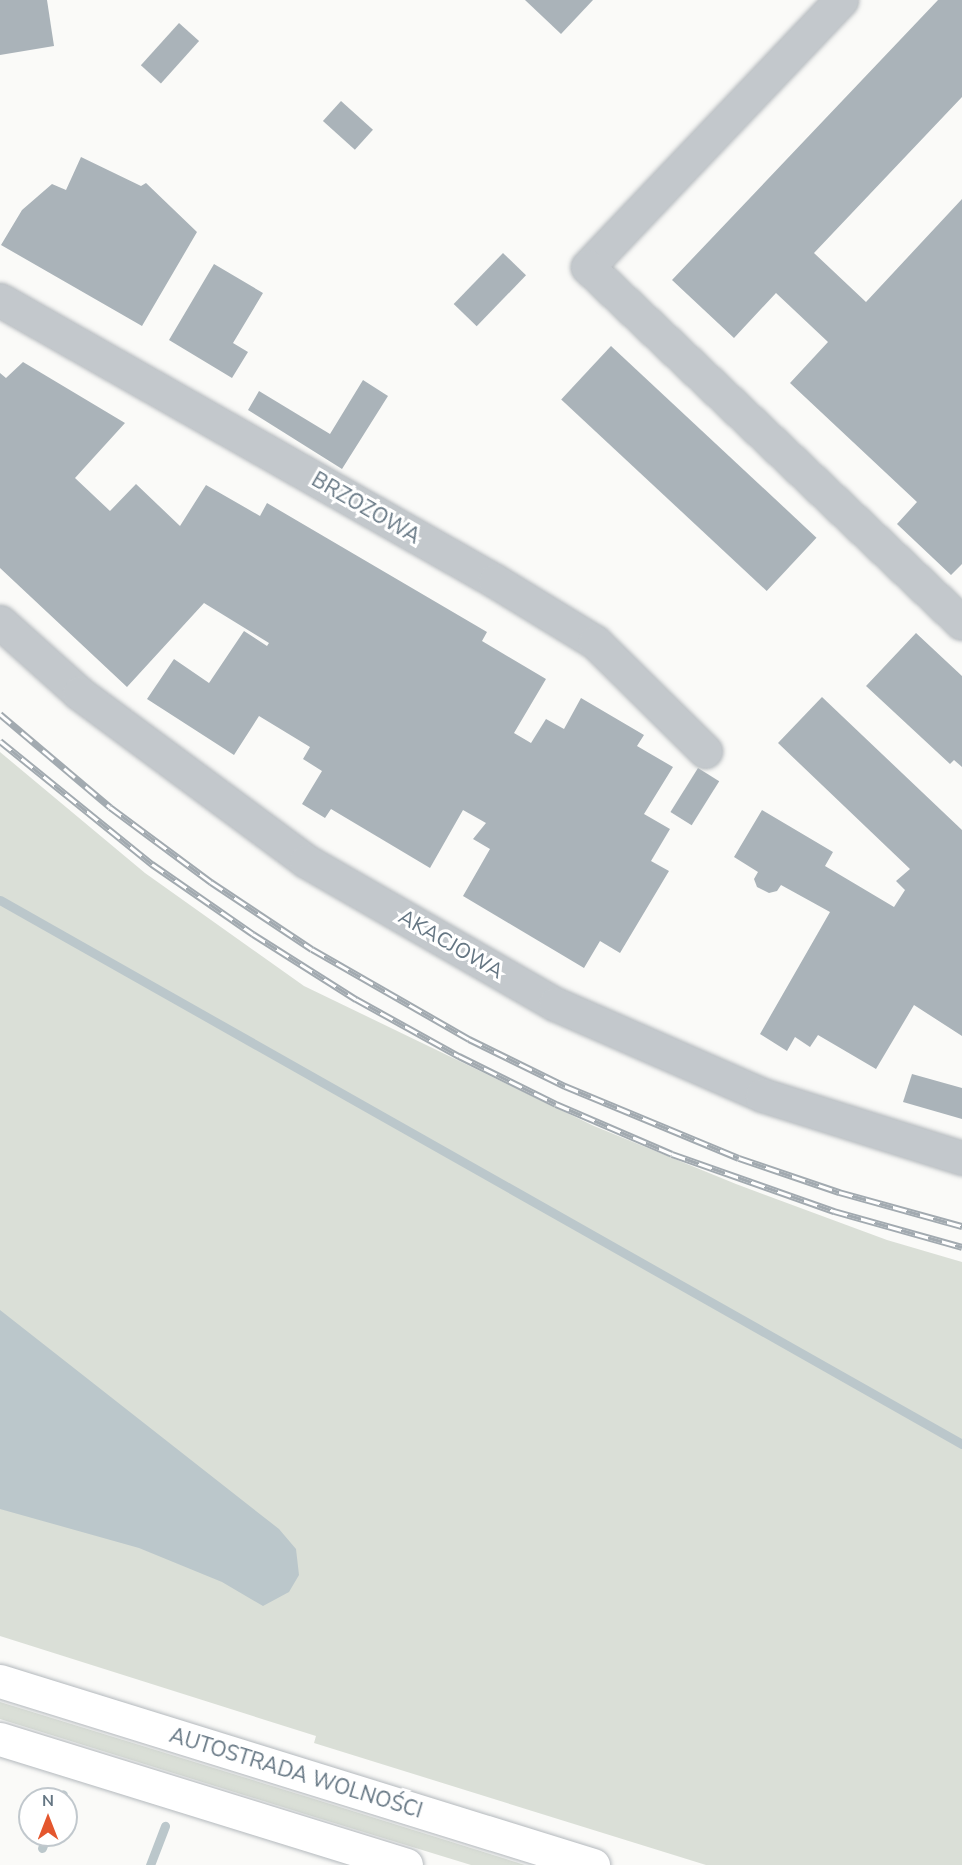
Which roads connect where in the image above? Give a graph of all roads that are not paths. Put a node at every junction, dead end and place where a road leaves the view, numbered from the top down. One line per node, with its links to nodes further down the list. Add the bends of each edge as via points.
1 (841, 0): 4 (street, via 588,267)
2 (0, 300): 5 (street, BRZOZOWA, via 495,581 595,642)
3 (0, 622): 6 (street, AKACJOWA, via 79,693 306,861 555,1004 762,1095)
4 (962, 623)
5 (705, 752)
6 (962, 1158)
7 (0, 1681): 10 (highway, AUTOSTRADA WOLNOŚCI)
8 (0, 1739): 9 (highway)
9 (406, 1865)
10 (593, 1865)

